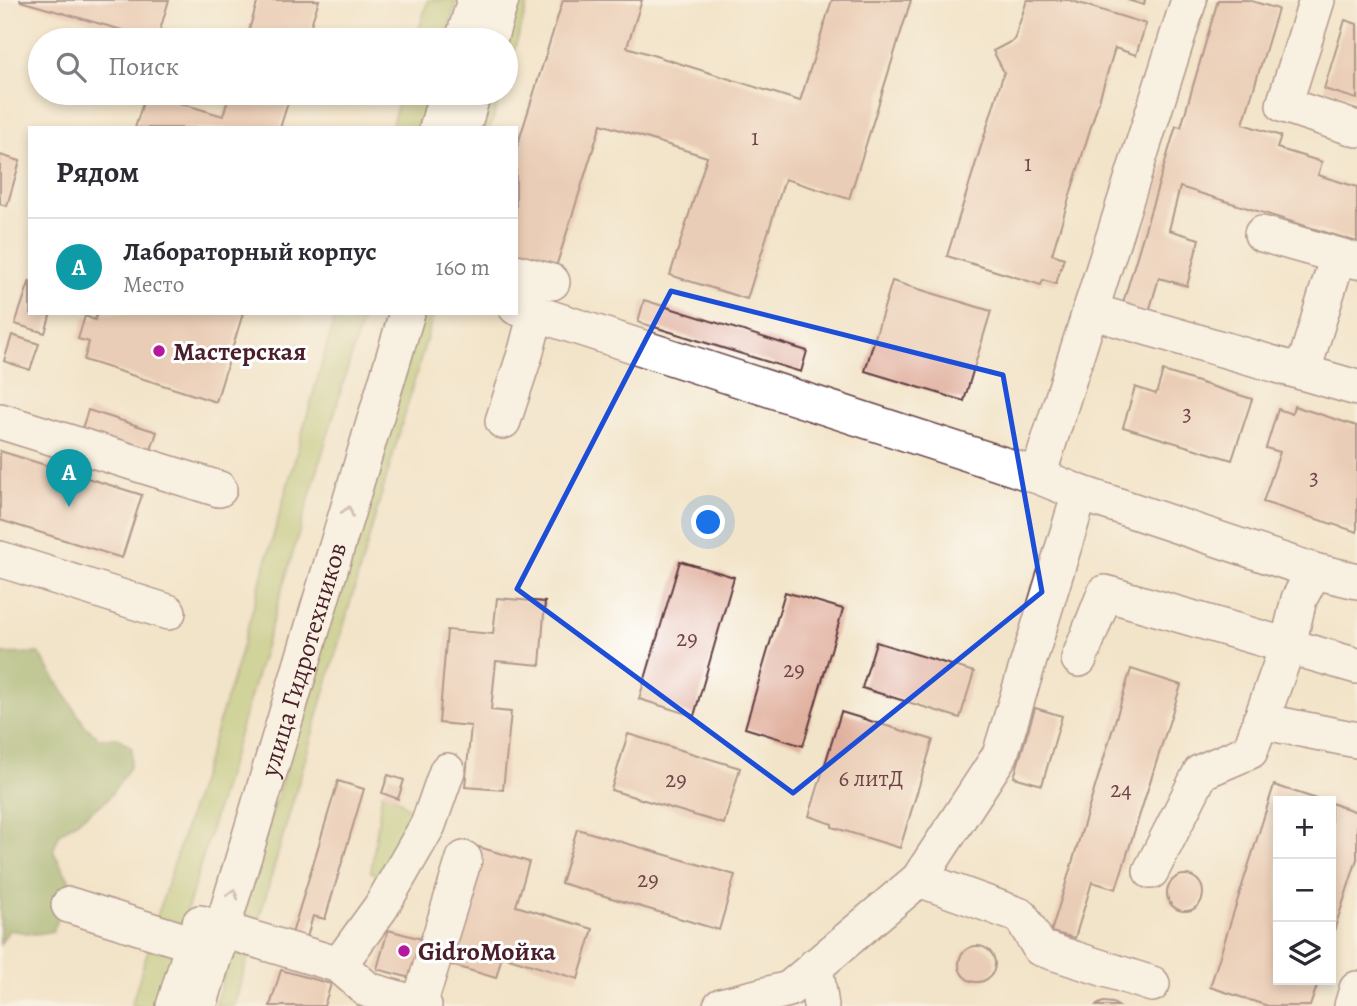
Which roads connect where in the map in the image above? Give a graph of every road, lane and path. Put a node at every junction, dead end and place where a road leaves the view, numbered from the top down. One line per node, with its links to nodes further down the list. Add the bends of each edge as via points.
1 (475, 0): 5 (street)
2 (501, 0): 6 (street)
3 (1189, 0): 17 (street)
4 (1317, 0): 11 (street, via 1284,105)
5 (467, 28)
6 (493, 28)
7 (444, 105): 9 (street)
8 (470, 105): 10 (street)
9 (438, 126)
10 (464, 126)
11 (1357, 129)
12 (1262, 234): 13 (street)
13 (1348, 259): 20 (street)
14 (518, 273): 15 (street)
15 (552, 282)
16 (526, 310): 23 (street, via 526,352); 24 (street)
17 (1090, 312): 20 (street); 24 (street)
18 (380, 315): 41 (street, улица Гидротехников)
19 (406, 315): 41 (street, улица Гидротехников, one-way to 19)
20 (1303, 371): 21 (street)
21 (1357, 388)
22 (0, 421): 25 (street)
23 (503, 421)
24 (1038, 476): 26 (street)
25 (219, 489)
26 (1080, 493): 28 (street); 39 (street, via 1000,755)
27 (0, 559): 30 (street)
28 (1314, 571): 29 (street); 31 (street, via 1299,599)
29 (1357, 581)
30 (168, 612)
31 (1288, 645): 32 (street, via 1105,593); 33 (street); 34 (street)
32 (1080, 659)
33 (1357, 666)
34 (1260, 721): 35 (street); 38 (street, via 1250,751 1201,772)
35 (1357, 740)
36 (447, 771): 42 (street, via 428,825 381,907)
37 (464, 859): 46 (street)
38 (1151, 871)
39 (919, 879): 43 (street); 44 (street, via 1021,916 1040,948)
40 (69, 905): 41 (street)
41 (207, 937): 42 (street); 47 (street, улица Гидротехников); 48 (street, улица Гидротехников)
42 (339, 965): 46 (street, via 368,990)
43 (815, 967): 49 (street, via 789,989); 50 (street)
44 (1152, 984)
45 (1357, 989): 51 (street)
46 (421, 1005)
47 (174, 1006)
48 (199, 1006)
49 (721, 1006)
50 (821, 1006)
51 (1352, 1006)

